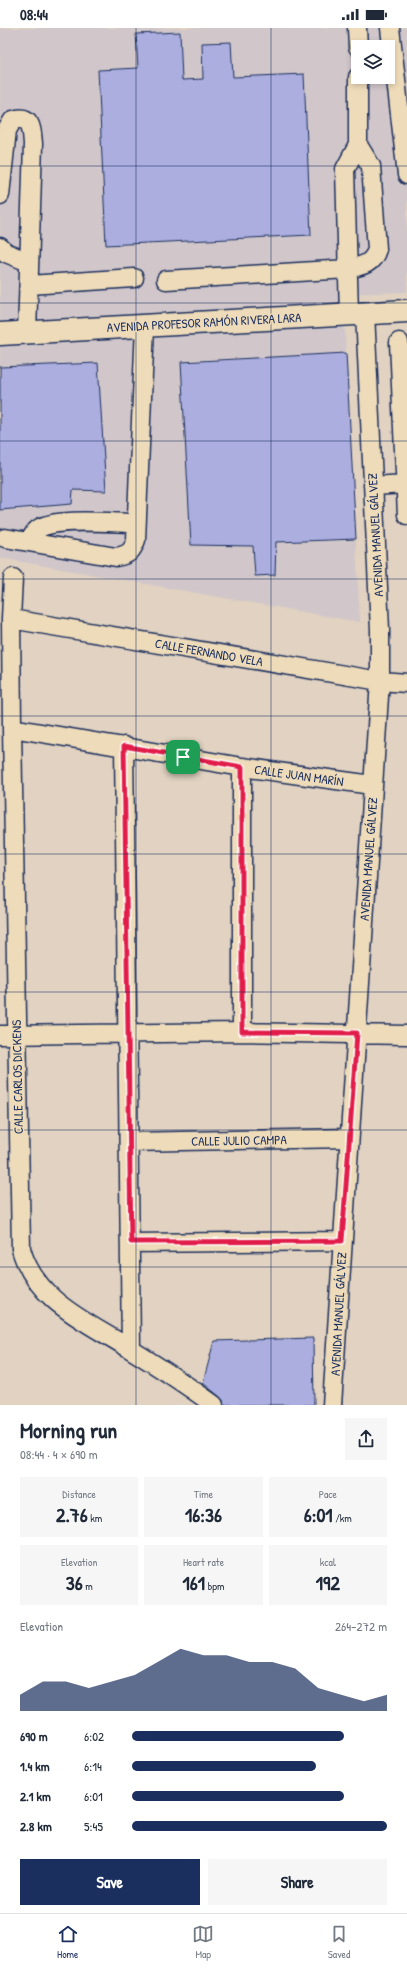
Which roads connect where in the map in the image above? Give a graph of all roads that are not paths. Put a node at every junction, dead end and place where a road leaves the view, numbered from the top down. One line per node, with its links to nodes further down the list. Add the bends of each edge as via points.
1 (357, 28): 3 (street)
2 (390, 28): 6 (street)
3 (358, 40)
4 (358, 84): 5 (street)
5 (358, 145): 10 (street, AVENIDA MANUEL GÁLVEZ, via 345,169); 10 (street, via 371,166 378,249 371,261 364,266)
6 (407, 175)
7 (0, 195): 9 (street, via 7,130 13,120 20,117 27,120 32,127)
8 (0, 247): 9 (street, via 6,253)
9 (29, 262): 13 (street)
10 (348, 269): 12 (street); 15 (street, AVENIDA MANUEL GÁLVEZ)
11 (134, 278): 13 (street)
12 (166, 280)
13 (29, 285): 17 (street)
14 (407, 310): 15 (main road, AVENIDA PROFESOR RAMÓN RIVERA LARA)
15 (357, 313): 16 (main road, AVENIDA PROFESOR RAMÓN RIVERA LARA); 21 (street, AVENIDA MANUEL GÁLVEZ)
16 (146, 326): 17 (main road, AVENIDA PROFESOR RAMÓN RIVERA LARA); 23 (street)
17 (27, 333): 18 (main road, AVENIDA PROFESOR RAMÓN RIVERA LARA)
18 (0, 334)
19 (399, 342): 20 (street)
20 (405, 484): 21 (street); 22 (street)
21 (373, 486): 28 (street, AVENIDA MANUEL GÁLVEZ)
22 (407, 515)
23 (136, 523): 25 (street, via 56,522 38,529); 25 (street, via 134,548 124,556 116,557)
24 (4, 538): 25 (street)
25 (30, 542)
26 (13, 578): 27 (street, CALLE CARLOS DICKENS)
27 (11, 619): 28 (street, CALLE FERNANDO VELA); 30 (street, CALLE CARLOS DICKENS)
28 (380, 681): 29 (street, CALLE FERNANDO VELA); 33 (street, AVENIDA MANUEL GÁLVEZ)
29 (407, 684)
30 (12, 728): 31 (street, CALLE JUAN MARÍN); 37 (street, CALLE CARLOS DICKENS)
31 (124, 746): 32 (street, CALLE JUAN MARÍN); 36 (street)
32 (242, 767): 33 (street, CALLE JUAN MARÍN); 34 (street)
33 (372, 785): 35 (street, AVENIDA MANUEL GÁLVEZ)
34 (242, 1032): 35 (street); 36 (street)
35 (357, 1033): 38 (street); 39 (street, AVENIDA MANUEL GÁLVEZ)
36 (128, 1034): 37 (street); 40 (street)
37 (8, 1035): 43 (street, CALLE CARLOS DICKENS, via 21,1249 25,1262 43,1290 58,1305)
38 (407, 1035)
39 (349, 1138): 40 (street, CALLE JULIO CAMPA); 41 (street, AVENIDA MANUEL GÁLVEZ)
40 (130, 1142): 42 (street)
41 (342, 1241): 42 (street); 45 (street, AVENIDA MANUEL GÁLVEZ)
42 (131, 1242): 43 (street)
43 (131, 1349): 44 (street, CALLE CARLOS DICKENS)
44 (214, 1405)
45 (332, 1405)

